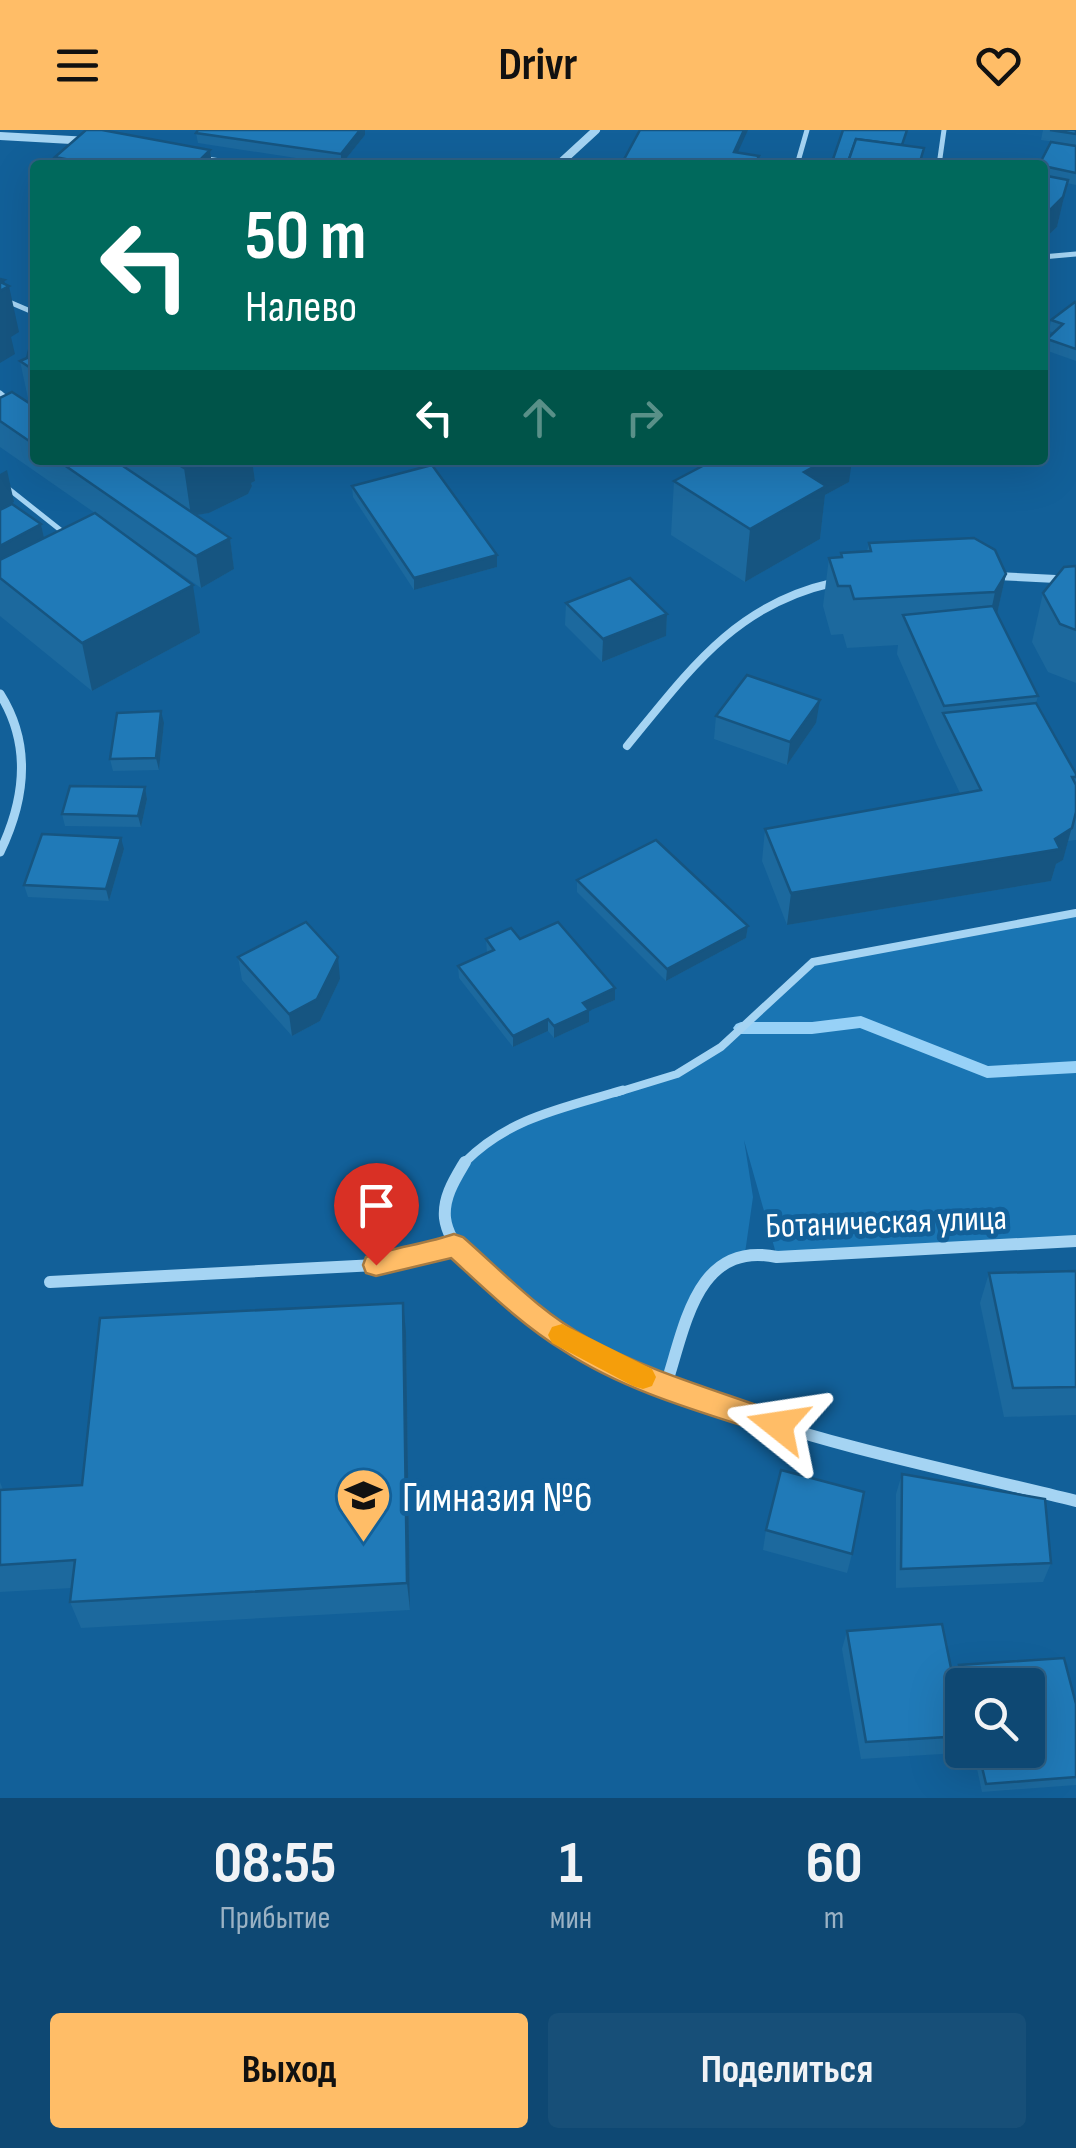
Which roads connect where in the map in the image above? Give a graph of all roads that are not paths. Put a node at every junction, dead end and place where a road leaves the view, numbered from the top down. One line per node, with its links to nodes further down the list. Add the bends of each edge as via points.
1 (596, 130): 8 (street)
2 (807, 130): 9 (lane)
3 (944, 130): 10 (lane)
4 (0, 136): 5 (street)
5 (105, 144)
6 (180, 156): 7 (street)
7 (204, 160)
8 (563, 160)
9 (798, 160)
10 (939, 160)
11 (1076, 254): 12 (lane)
12 (1048, 256)
13 (0, 298): 14 (lane)
14 (30, 312)
15 (0, 393): 16 (lane, via 8,408)
16 (0, 420)
17 (0, 482): 18 (lane)
18 (73, 542)
19 (982, 576): 20 (lane)
20 (1076, 580)
21 (837, 582): 23 (lane, via 762,606 722,635)
22 (0, 694): 24 (street, via 20,738 20,791)
23 (627, 746)
24 (0, 852)
25 (1076, 913): 26 (lane, via 813,962 721,1047 677,1074 522,1121 489,1138)
26 (464, 1162): 28 (street, via 447,1186 443,1216)
27 (1076, 1241): 30 (street, Ботаническая улица, via 777,1256 745,1252 719,1262 703,1280)
28 (454, 1244): 29 (street, via 376,1265); 30 (street, via 576,1345)
29 (50, 1282)
30 (665, 1388): 31 (street, via 730,1412)
31 (1076, 1502)

